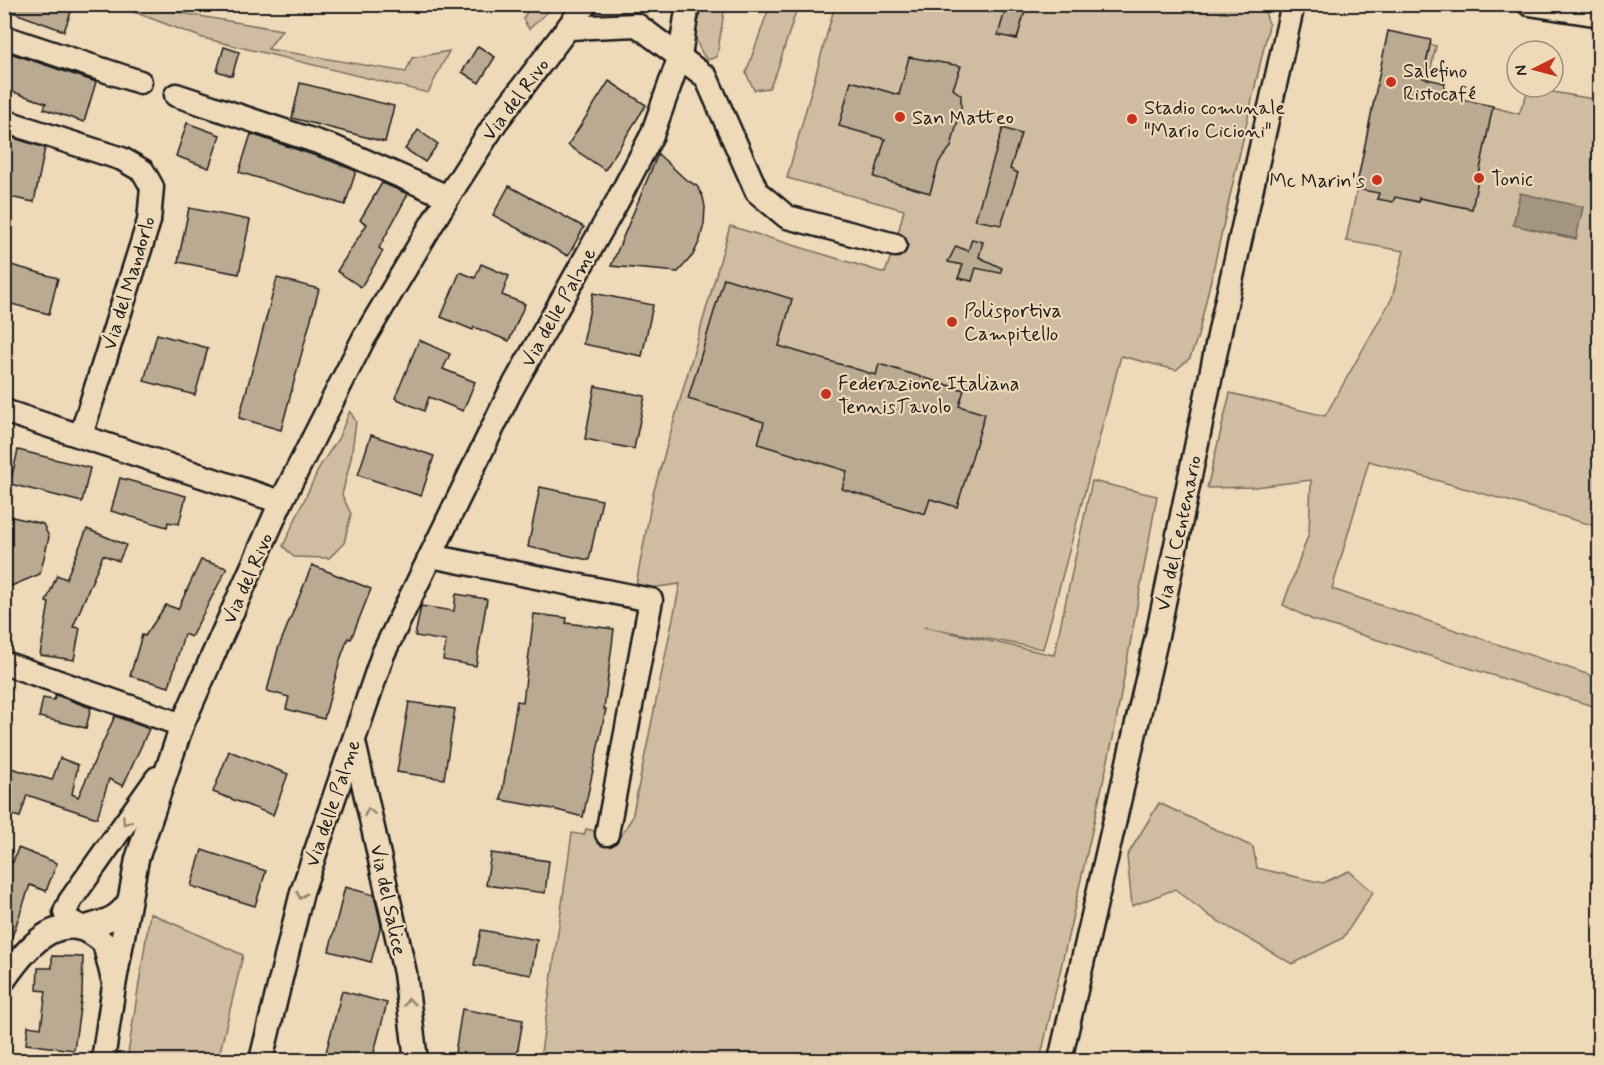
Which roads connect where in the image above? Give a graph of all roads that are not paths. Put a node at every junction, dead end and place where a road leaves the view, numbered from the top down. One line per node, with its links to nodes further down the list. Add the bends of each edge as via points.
1 (586, 4): 8 (street, Via del Rivo)
2 (688, 4): 10 (street, Via delle Palme)
3 (1311, 4): 5 (street)
4 (1529, 4): 7 (street)
5 (1288, 11): 32 (street, Via del Centenario, via 1156,639)
6 (634, 15): 8 (street); 10 (street)
7 (1599, 15)
8 (569, 28): 14 (street, Via del Rivo, via 496,122)
9 (4, 37): 11 (street)
10 (680, 56): 15 (street, via 706,77 757,192 787,217); 19 (street, Via delle Palme, via 652,135 510,392)
11 (140, 82)
12 (176, 95): 14 (street, via 336,148)
13 (4, 120): 17 (street, Via del Mandorlo, via 122,159 143,171 152,187 149,220)
14 (448, 197): 18 (street, Via del Rivo, via 364,338)
15 (895, 245)
16 (4, 411): 17 (street)
17 (81, 435): 18 (street)
18 (281, 502): 21 (street, Via del Rivo)
19 (431, 556): 22 (street, Via delle Palme, via 383,654); 24 (street, via 651,600)
20 (4, 663): 21 (street)
21 (182, 725): 23 (street, Via del Rivo)
22 (354, 740): 30 (street, Via delle Palme, one-way to 30, via 302,892); 31 (street, Via del Salice, one-way to 22, via 405,973)
23 (172, 757): 25 (street, Via del Rivo, via 137,859); 26 (street, one-way to 26, via 70,901 65,912 68,920)
24 (607, 834)
25 (129, 900): 26 (street, via 114,919); 28 (street, Via del Rivo)
26 (83, 928): 27 (street, via 46,933); 28 (street, via 104,943)
27 (8, 970)
28 (114, 986): 29 (street, Via del Rivo)
29 (103, 1060)
30 (261, 1060)
31 (416, 1060)
32 (1060, 1060)

